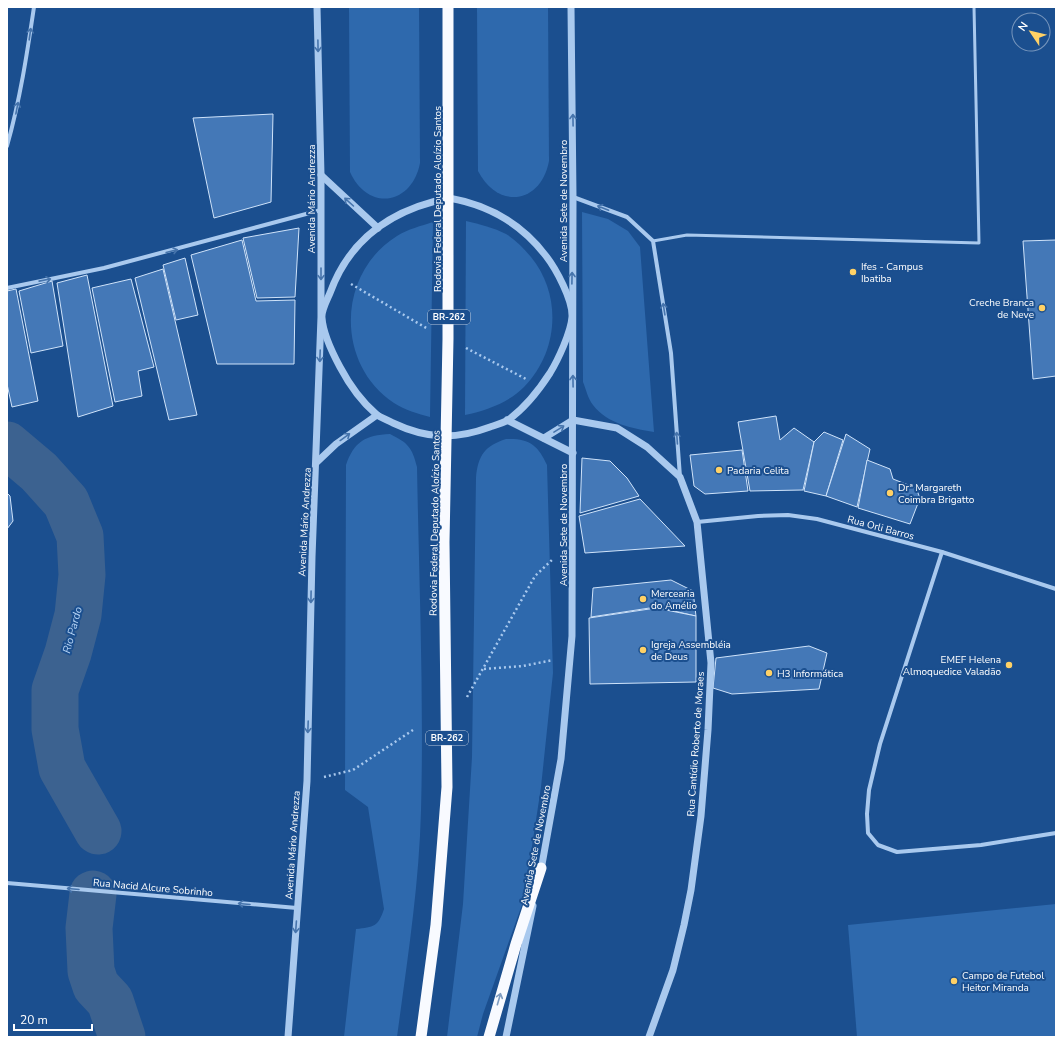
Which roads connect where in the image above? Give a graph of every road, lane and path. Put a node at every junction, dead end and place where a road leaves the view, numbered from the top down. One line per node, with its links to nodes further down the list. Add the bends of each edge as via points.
1 (34, 7): 6 (street, one-way to 1, via 26,60)
2 (317, 7): 7 (street, Avenida Mário Andrezza, one-way to 7)
3 (448, 7): 9 (highway, Rodovia Federal Deputado Aloízio Santos / BR-262)
4 (571, 7): 8 (street, Avenida Sete de Novembro, one-way to 4)
5 (974, 7): 12 (lane, via 979,243 687,235)
6 (7, 146)
7 (321, 174): 10 (street, Avenida Mário Andrezza); 11 (street, one-way to 7)
8 (573, 196): 12 (street, one-way to 8, via 627,217); 16 (street, Avenida Sete de Novembro, one-way to 8)
9 (449, 198): 11 (street, via 414,207); 16 (street, via 478,204 492,210 525,232 551,262 567,298); 23 (highway, Rodovia Federal Deputado Aloízio Santos / BR-262)
10 (321, 210): 14 (street, one-way to 10, via 104,268); 15 (street, Avenida Mário Andrezza, one-way to 15)
11 (378, 228): 15 (street, via 364,238 347,259 335,280)
12 (653, 241): 27 (street, one-way to 12, via 671,353)
13 (349, 283): 17 (path)
14 (7, 288)
15 (321, 317): 20 (street, via 334,356 347,380); 26 (street, Avenida Mário Andrezza, one-way to 26)
16 (572, 317): 19 (street, via 557,363); 22 (street, Avenida Sete de Novembro, one-way to 16)
17 (430, 329)
18 (463, 346): 19 (path)
19 (542, 386): 21 (street)
20 (377, 415): 23 (street, via 422,435); 26 (street, one-way to 20, via 336,444)
21 (507, 420): 23 (street, via 474,433); 24 (street)
22 (573, 420): 24 (street, one-way to 22); 25 (street, Avenida Sete de Novembro); 27 (street, Rua Cantídio Roberto de Moraes, via 617,428 647,447)
23 (447, 437): 42 (highway, Rodovia Federal Deputado Aloízio Santos / BR-262, via 444,542 447,787 436,925)
24 (544, 438): 25 (street)
25 (573, 454): 38 (street, Avenida Sete de Novembro, via 572,636 568,692 561,759)
26 (317, 462): 36 (street, Avenida Mário Andrezza, one-way to 36, via 312,557)
27 (680, 477): 28 (street, Rua Cantídio Roberto de Moraes)
28 (697, 522): 29 (street, Rua Orli Barros, via 758,516 817,519); 45 (street, Rua Cantídio Roberto de Moraes, via 711,662 701,816 684,925 673,970)
29 (942, 552): 31 (street, Rua Orli Barros); 37 (street, via 880,744 869,790 868,833 878,845 897,852 981,845)
30 (556, 556): 33 (path, via 535,576)
31 (1056, 589)
32 (553, 660): 33 (path, via 523,666)
33 (483, 669): 34 (path)
34 (467, 697)
35 (413, 730): 36 (path, via 352,770)
36 (307, 781): 40 (street, Avenida Mário Andrezza)
37 (1056, 833)
38 (541, 868): 43 (highway, one-way to 38); 44 (street, Avenida Sete de Novembro)
39 (7, 883): 40 (street, Rua Nacid Alcure Sobrinho, one-way to 39)
40 (297, 908): 41 (street, Avenida Mário Andrezza, one-way to 41)
41 (288, 1037)
42 (421, 1037)
43 (489, 1037)
44 (506, 1037)
45 (649, 1037)

